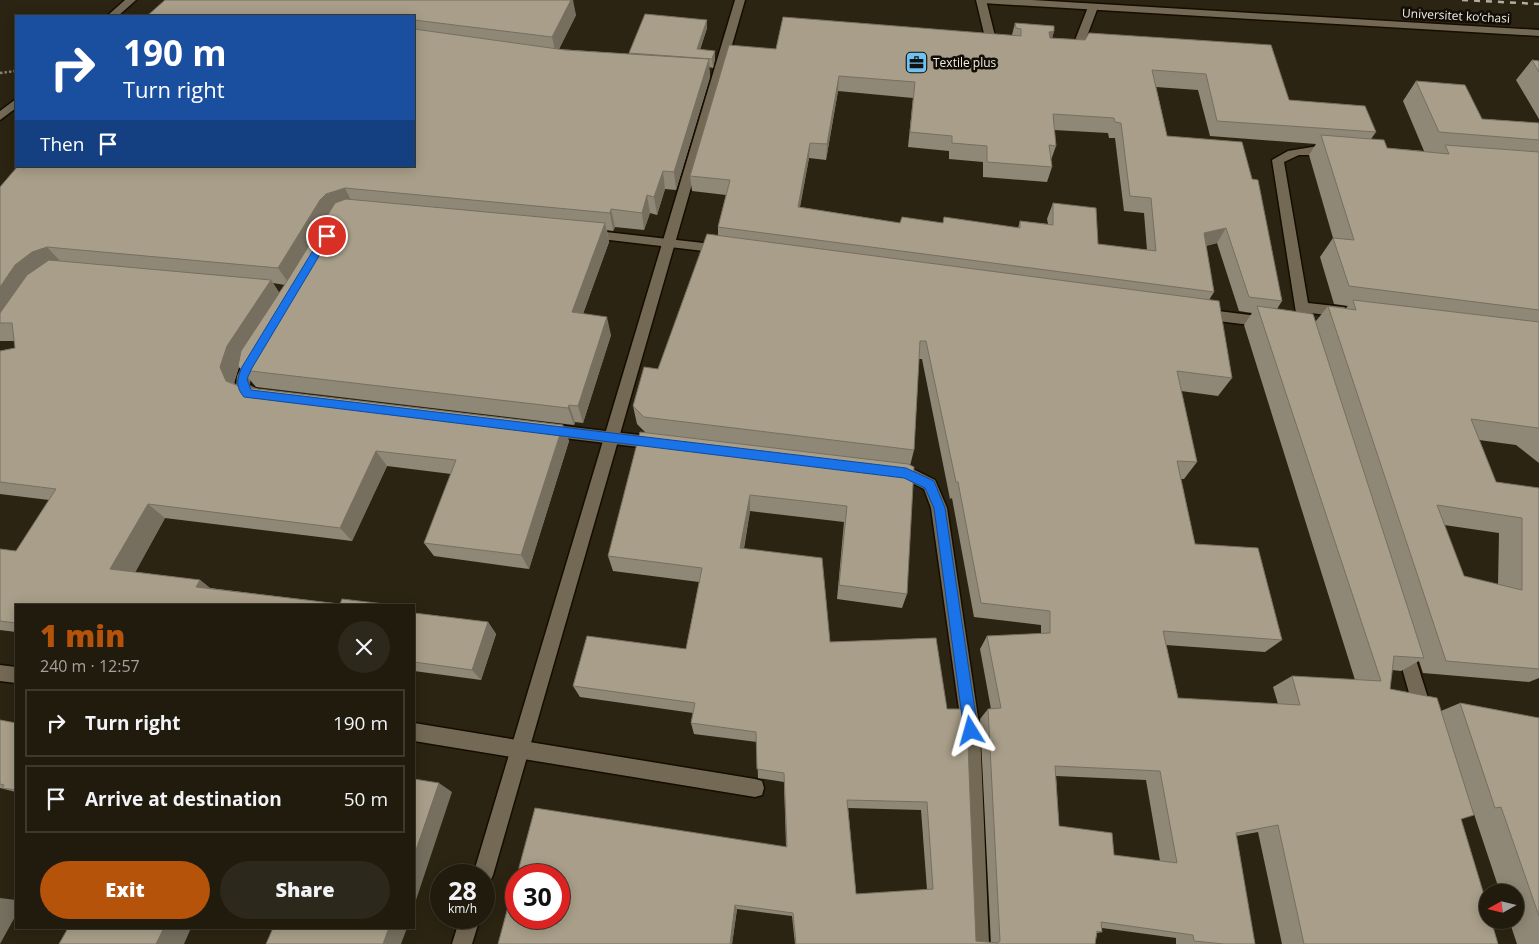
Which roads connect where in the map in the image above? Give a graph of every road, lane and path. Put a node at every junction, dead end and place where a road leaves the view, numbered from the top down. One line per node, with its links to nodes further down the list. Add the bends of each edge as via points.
1 (131, 0): 5 (street)
2 (740, 0): 15 (street, via 714,73)
3 (982, 0): 4 (street, Universitet kо‘chasi); 7 (street, via 992,46)
4 (1093, 7): 6 (street, Universitet kо‘chasi); 8 (street, via 1076,52)
5 (113, 15)
6 (1539, 33)
7 (1012, 48)
8 (1059, 51)
9 (15, 72): 10 (path)
10 (0, 73)
11 (15, 103): 12 (street)
12 (0, 117)
13 (1346, 152): 17 (street, via 1308,149 1291,152 1278,160)
14 (574, 233): 15 (street)
15 (671, 242): 16 (street); 25 (street)
16 (730, 250)
17 (1301, 307): 19 (street); 22 (street, via 1300,327)
18 (1186, 311): 20 (street)
19 (1361, 314)
20 (1275, 323)
21 (263, 342): 23 (street, via 247,367 242,379 243,388 248,394)
22 (1310, 346)
23 (275, 398)
24 (532, 428): 25 (street)
25 (612, 438): 26 (street); 33 (street)
26 (670, 445)
27 (876, 470): 38 (street, via 906,473 930,485 939,508 971,731)
28 (1399, 632): 31 (street)
29 (0, 673): 30 (street)
30 (15, 675)
31 (1428, 727)
32 (415, 732): 33 (street)
33 (522, 748): 34 (street); 35 (street)
34 (755, 788)
35 (487, 864)
36 (467, 929): 37 (street)
37 (462, 944)
38 (979, 944)

